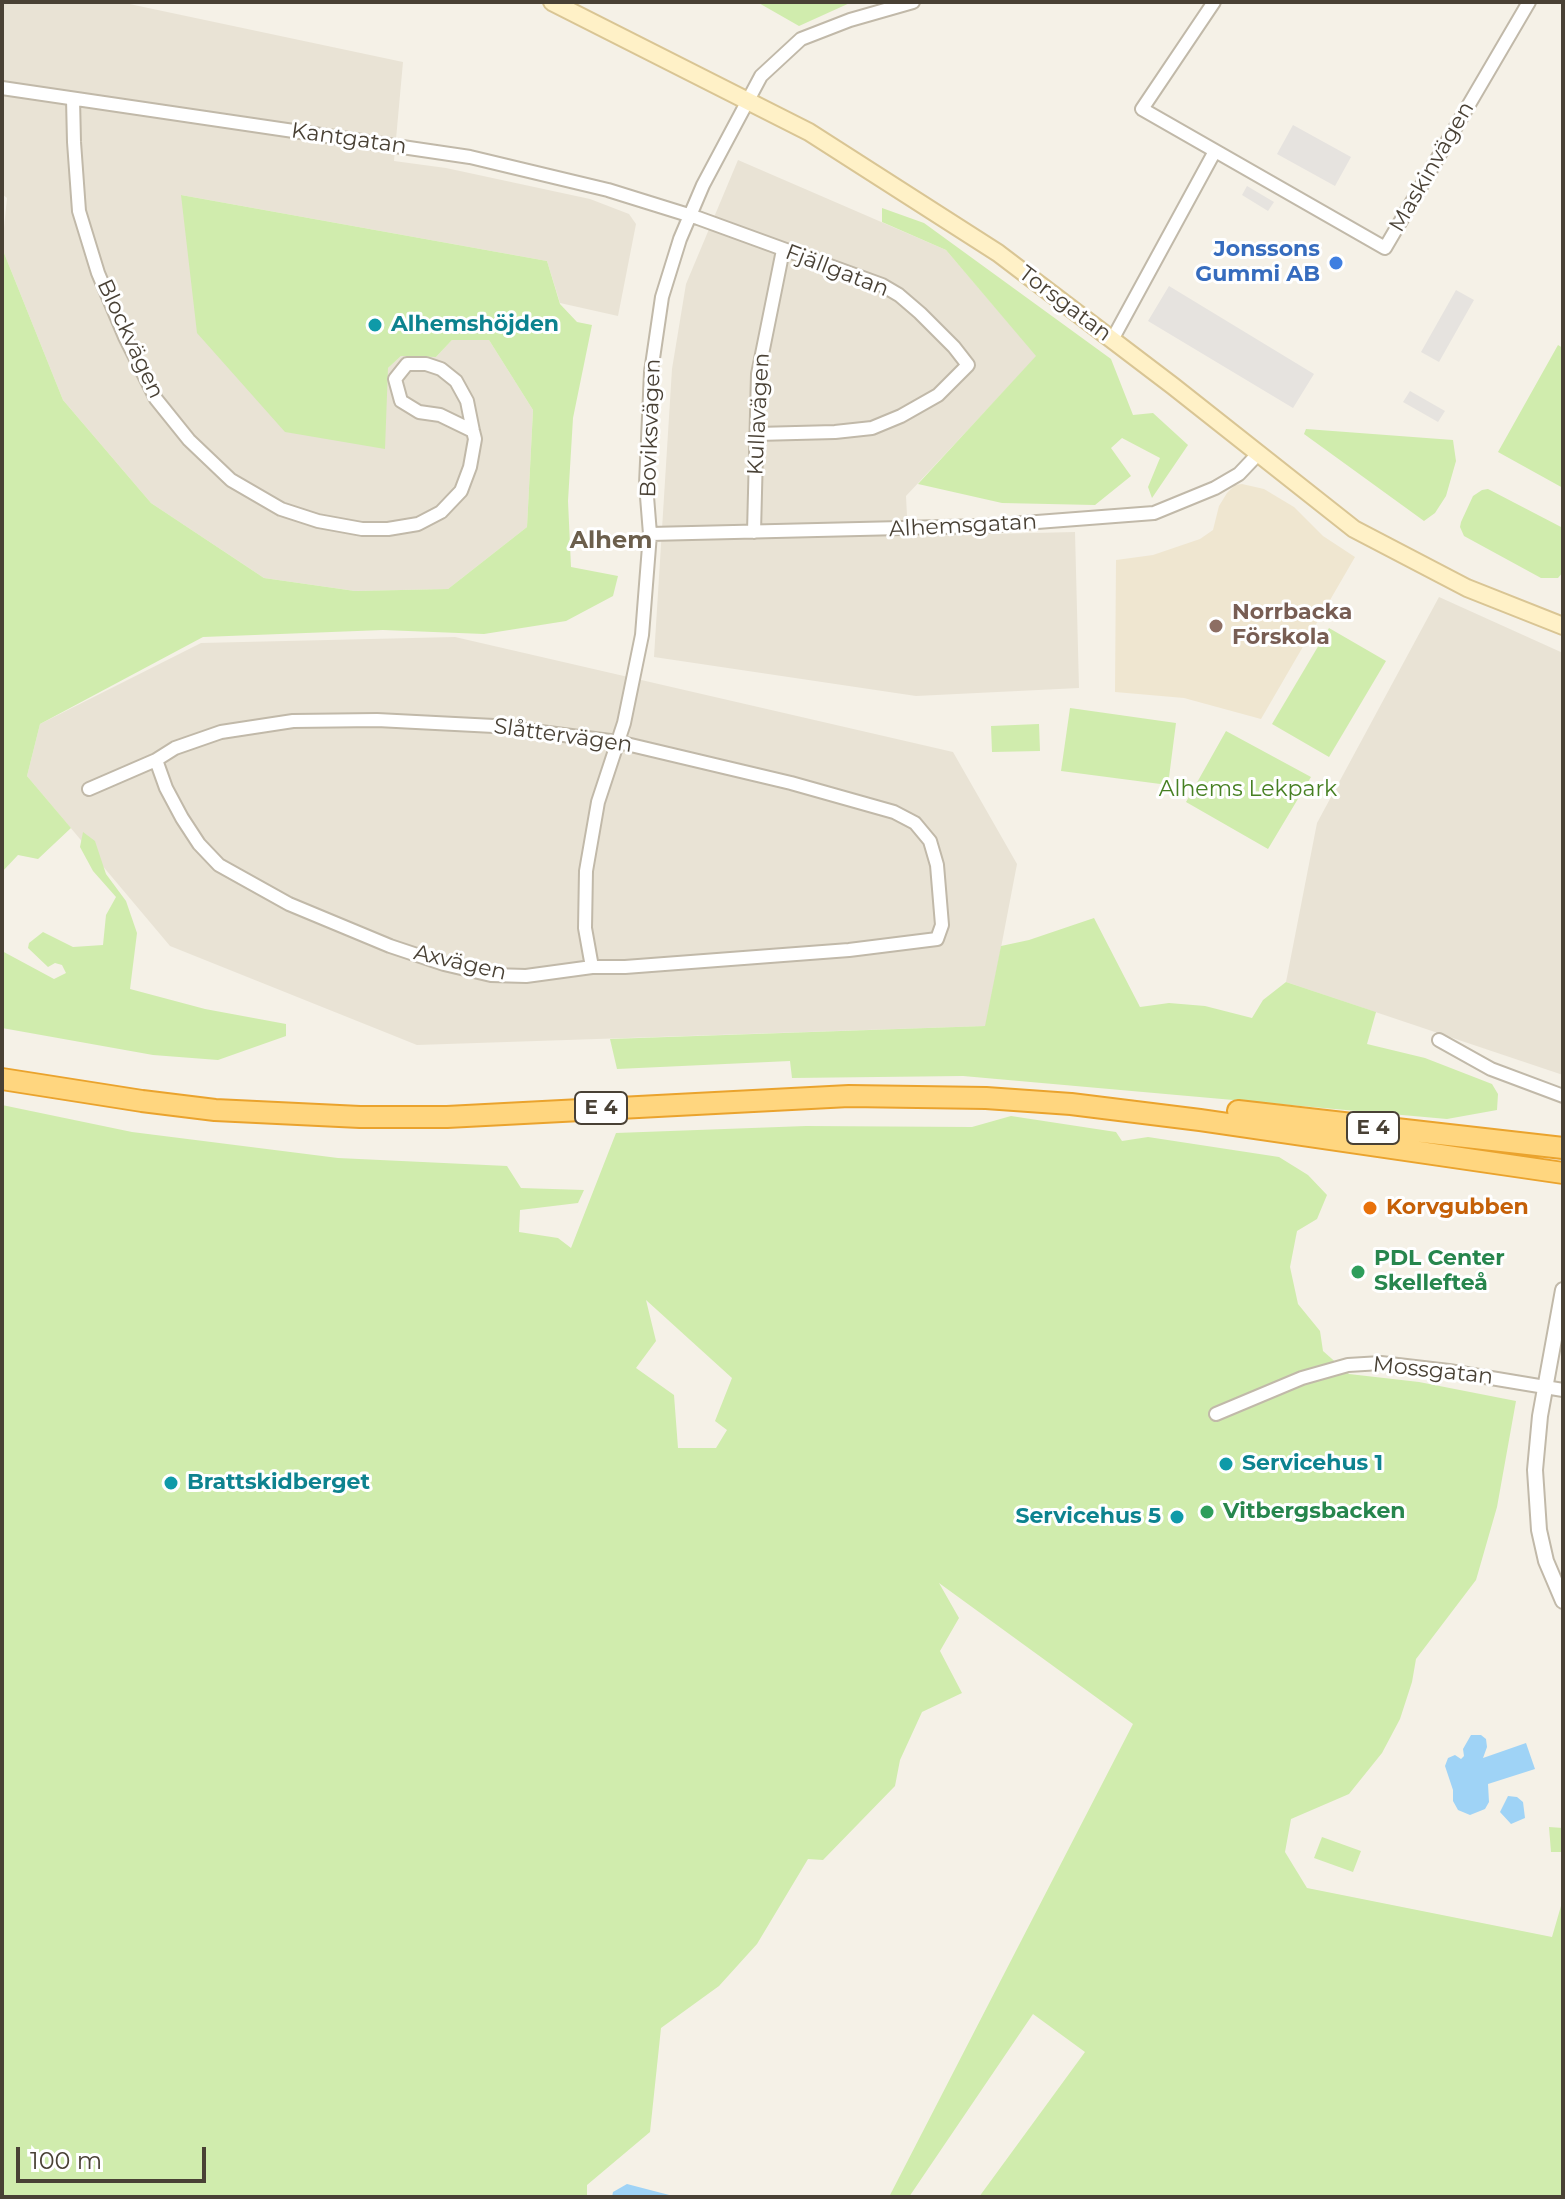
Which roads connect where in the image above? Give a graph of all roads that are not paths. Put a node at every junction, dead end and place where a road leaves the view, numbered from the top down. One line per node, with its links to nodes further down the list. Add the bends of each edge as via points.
1 (552, 2): 7 (main road, Torsgatan)
2 (913, 2): 7 (street, Boviksvägen, via 801,39 761,76)
3 (1214, 2): 8 (street, Maskinvägen, via 1142,109)
4 (1529, 2): 8 (street, Maskinvägen, via 1385,248)
5 (2, 88): 6 (street, Kantgatan)
6 (73, 99): 9 (street, Kantgatan, via 470,157); 12 (street, Blockvägen, via 79,211 98,273 156,399 231,480 281,509 318,521 362,529 418,524 441,512 461,491 470,467)
7 (747, 101): 9 (street, Boviksvägen); 11 (main road, Torsgatan, via 809,132 998,253)
8 (1215, 151): 11 (street)
9 (690, 216): 10 (street, Fjällgatan); 16 (street, Boviksvägen, via 662,297 651,372 646,484)
10 (783, 250): 13 (street, Kullavägen, via 758,374); 13 (street, Fjällgatan, via 899,295 968,365 938,395 872,428)
11 (1112, 340): 14 (main road, Torsgatan)
12 (473, 431): 12 (street, Blockvägen, via 456,381 441,369 407,364 395,379 401,401)
13 (757, 434): 15 (street, Kullavägen)
14 (1258, 454): 15 (street, Alhemsgatan, via 1215,488 1154,513 985,526); 17 (main road, Torsgatan, via 1354,529 1467,588)
15 (754, 532): 16 (street, Alhemsgatan)
16 (650, 534): 18 (street, Boviksvägen, via 642,635)
17 (1563, 626)
18 (618, 742): 19 (street, Slåttervägen, via 494,726 293,721 221,732); 21 (street, Slåttervägen, via 806,787 915,823 930,841 937,865 942,925); 22 (street, Boviksvägen, via 598,802 586,871 585,928)
19 (156, 760): 20 (street, Slåttervägen); 22 (street, Axvägen, via 199,844 219,865 289,904 390,946 491,975)
20 (89, 789)
21 (937, 939): 22 (street, Axvägen, via 796,955)
22 (592, 967)
23 (1439, 1040): 26 (street, via 1491,1069)
24 (2, 1066): 27 (highway, E 4, via 209,1097 354,1105 798,1086 1018,1089)
25 (2, 1079): 28 (highway, E 4, via 215,1110 360,1117 849,1096 986,1098 1200,1120)
26 (1563, 1096)
27 (1563, 1148)
28 (1563, 1173)
29 (1563, 1290): 30 (street)
30 (1545, 1386): 31 (street, Mossgatan); 32 (street, Mossgatan, via 1381,1363 1348,1365); 33 (street, via 1535,1470 1539,1530)
31 (1563, 1390)
32 (1216, 1414)
33 (1563, 1601)

